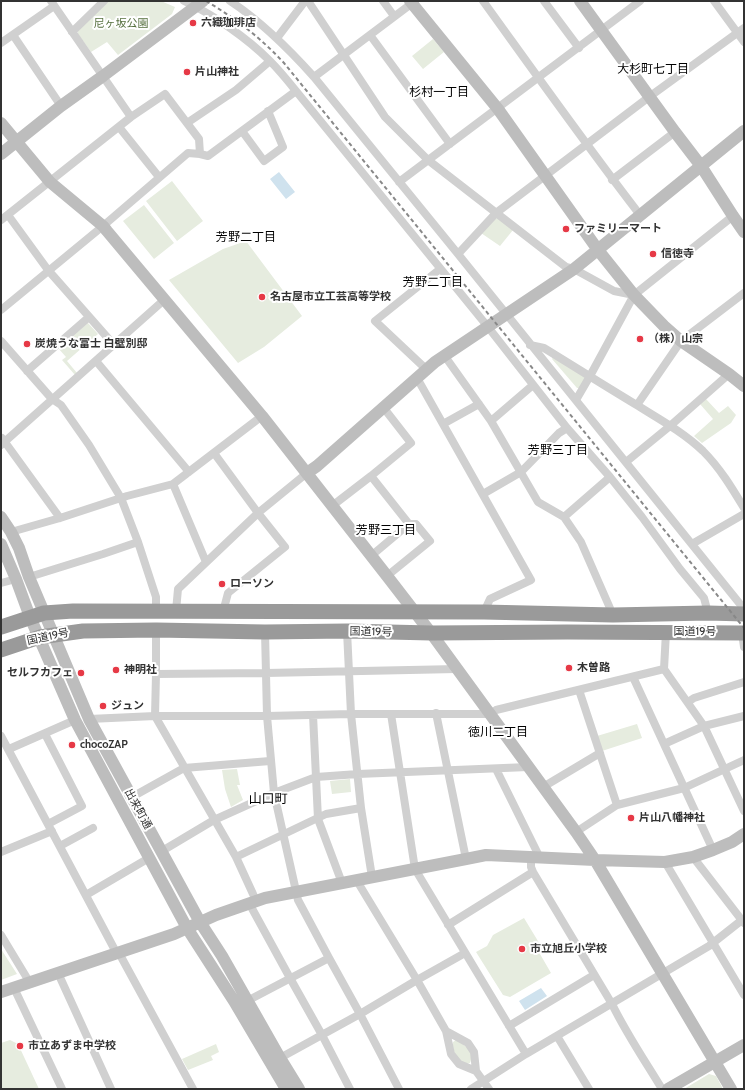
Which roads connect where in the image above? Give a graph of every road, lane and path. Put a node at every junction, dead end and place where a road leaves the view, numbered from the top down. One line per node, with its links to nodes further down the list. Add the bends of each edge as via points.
1 (104, 1): 17 (street)
2 (184, 1): 13 (street)
3 (230, 1): 20 (street)
4 (306, 1): 20 (street); 24 (street)
5 (383, 1): 14 (street)
6 (483, 1): 28 (street)
7 (544, 1): 23 (street)
8 (580, 1): 15 (street)
9 (640, 1): 15 (street)
10 (714, 1): 16 (street)
11 (412, 2): 14 (street); 32 (street)
12 (53, 4): 17 (street); 18 (street)
13 (199, 4): 25 (street); 26 (street)
14 (394, 16): 19 (street)
15 (601, 30): 23 (street); 30 (street)
16 (741, 31): 21 (street); 30 (street)
17 (72, 32): 26 (street)
18 (13, 35): 22 (street); 31 (street)
19 (370, 35): 24 (street); 42 (street)
20 (277, 38): 27 (street)
21 (744, 42)
22 (1, 43)
23 (579, 48): 28 (street)
24 (343, 55): 27 (street); 46 (street, via 385,117)
25 (270, 61): 29 (street); 36 (street, via 236,90)
26 (104, 76): 31 (street); 34 (street)
27 (314, 77): 52 (street)
28 (539, 77): 32 (street); 43 (street)
29 (296, 91): 33 (street); 62 (street)
30 (649, 97): 40 (street); 43 (street)
31 (61, 106): 41 (street)
32 (498, 108): 42 (street); 48 (street)
33 (268, 111): 38 (street); 38 (street, via 284,147 264,161)
34 (131, 117): 36 (street, via 165,94); 37 (street)
35 (1, 123): 41 (street)
36 (187, 123): 45 (street, via 199,139)
37 (119, 127): 49 (street); 51 (street)
38 (242, 131): 45 (street, via 208,156)
39 (744, 131): 47 (street)
40 (675, 132): 47 (street); 50 (street)
41 (17, 142): 44 (street); 51 (street)
42 (450, 144): 46 (street)
43 (587, 144): 48 (street); 50 (street)
44 (1, 154)
45 (200, 154): 49 (street, via 188,152)
46 (428, 160): 52 (street); 53 (street)
47 (701, 166): 55 (street); 56 (street)
48 (546, 176): 53 (street); 60 (street)
49 (159, 177): 58 (street)
50 (612, 180): 55 (street)
51 (50, 182): 54 (street); 58 (street)
52 (399, 182): 61 (street)
53 (496, 214): 61 (street); 63 (street, via 566,267)
54 (8, 215): 57 (street); 64 (street)
55 (640, 216): 60 (street)
56 (733, 216): 59 (street); 65 (street)
57 (1, 220)
58 (103, 226): 64 (street); 67 (street)
59 (744, 232)
60 (598, 250): 63 (street); 65 (street)
61 (458, 254): 70 (street)
62 (440, 269): 72 (street); 79 (street, via 375,321)
63 (574, 269): 65 (street, via 614,291); 70 (street)
64 (48, 270): 69 (street); 71 (street)
65 (634, 295): 74 (street); 82 (street)
66 (741, 295): 68 (street); 74 (street)
67 (164, 300): 75 (street); 91 (street)
68 (744, 304)
69 (1, 310)
70 (506, 314): 72 (street); 76 (street)
71 (89, 317): 75 (street); 80 (street)
72 (488, 327): 77 (street); 84 (street)
73 (1, 341): 80 (street)
74 (681, 341): 81 (street); 89 (street)
75 (114, 344): 78 (street)
76 (530, 344): 82 (street, via 544,348); 87 (street)
77 (444, 356): 79 (street); 88 (street)
78 (96, 361): 86 (street); 99 (street)
79 (426, 369): 83 (street)
80 (28, 371): 86 (street)
81 (729, 374): 85 (street); 94 (street)
82 (590, 376): 87 (street); 89 (street)
83 (417, 378): 90 (street); 93 (street)
84 (533, 384): 92 (street); 95 (street)
85 (744, 386)
86 (52, 399): 96 (street); 106 (street, via 61,405 89,445)
87 (576, 400): 98 (street)
88 (480, 404): 92 (street); 93 (street)
89 (637, 405): 94 (street)
90 (383, 407): 101 (street); 102 (street, via 411,443)
91 (262, 416): 97 (street); 101 (street)
92 (492, 421): 100 (street)
93 (443, 424): 105 (street)
94 (670, 426): 98 (street); 108 (street, via 704,452)
95 (567, 428): 100 (street); 103 (street)
96 (2, 441): 112 (street)
97 (214, 452): 99 (street); 109 (street)
98 (626, 462): 118 (street)
99 (189, 472): 104 (street)
100 (521, 472): 105 (street); 113 (street, via 538,502)
101 (307, 473): 107 (street); 109 (street)
102 (371, 476): 107 (street); 114 (street)
103 (610, 477): 113 (street); 131 (street, via 704,598)
104 (173, 484): 106 (street); 120 (street)
105 (482, 494): 130 (street, via 531,580 490,599)
106 (121, 498): 112 (street); 116 (street)
107 (332, 506): 119 (street)
108 (744, 508)
109 (258, 513): 120 (street); 129 (street, via 285,547 228,593)
110 (744, 514): 118 (street)
111 (1, 517): 115 (street, 出来町通)
112 (60, 518): 115 (street)
113 (564, 518): 134 (street, via 581,542)
114 (409, 524): 119 (street); 121 (street, via 416,524 430,541)
115 (11, 532): 122 (street, 出来町通)
116 (138, 542): 122 (street); 126 (street, via 156,596)
117 (1, 544): 123 (street, 出来町通)
118 (692, 544): 125 (street)
119 (371, 556): 121 (street)
120 (206, 562): 127 (street, via 178,589)
121 (387, 576): 128 (street)
122 (29, 577): 133 (street, 出来町通)
123 (16, 579): 124 (street); 133 (street, 出来町通)
124 (1, 583)
125 (744, 609)
126 (156, 611): 127 (highway, 国道19号); 133 (highway, 国道19号, via 73,611)
127 (176, 611): 129 (highway, 国道19号)
128 (414, 611): 129 (highway, 国道19号); 130 (highway, 国道19号); 140 (street)
129 (223, 612)
130 (484, 612): 134 (highway, 国道19号)
131 (708, 613): 132 (highway, 国道19号); 134 (highway, 国道19号)
132 (744, 614)
133 (37, 615): 135 (highway, 国道19号); 141 (street, 出来町通)
134 (613, 615)
135 (1, 627)
136 (156, 630): 138 (highway, 国道19号); 141 (highway, 国道19号, via 83,630); 148 (street)
137 (347, 631): 138 (highway, 国道19号); 140 (highway, 国道19号); 146 (street)
138 (265, 632): 147 (street)
139 (666, 632): 140 (highway, 国道19号); 142 (highway, 国道19号); 144 (street)
140 (431, 633): 145 (street)
141 (46, 636): 143 (highway, 国道19号); 161 (street, 出来町通); 162 (street, 出来町通)
142 (743, 637)
143 (1, 650)
144 (664, 669): 149 (street); 152 (street)
145 (457, 670): 146 (street); 156 (street)
146 (348, 672): 147 (street); 154 (street)
147 (266, 673): 148 (street); 159 (street)
148 (156, 674): 158 (street)
149 (633, 677): 151 (street); 166 (street)
150 (744, 682): 152 (street)
151 (579, 690): 156 (street, via 496,710); 168 (street)
152 (688, 702): 163 (street)
153 (436, 713): 155 (street); 156 (street); 174 (street)
154 (351, 714): 155 (street); 157 (street); 177 (street)
155 (391, 714): 176 (street)
156 (490, 714): 171 (street)
157 (313, 715): 159 (street); 178 (street)
158 (155, 716): 159 (street); 161 (street); 172 (street)
159 (267, 716): 170 (street)
160 (744, 716): 163 (street)
161 (89, 719): 182 (street, 出来町通)
162 (75, 720): 164 (street); 200 (street, 出来町通)
163 (704, 726): 166 (street); 175 (street)
164 (45, 734): 167 (street); 188 (street, via 82,806)
165 (1, 738): 167 (street)
166 (664, 744): 180 (street)
167 (8, 749): 188 (street)
168 (600, 752): 179 (street); 183 (street)
169 (744, 760): 175 (street)
170 (270, 761): 172 (street); 181 (street)
171 (528, 767): 173 (street); 179 (street)
172 (184, 768): 182 (street); 187 (street)
173 (496, 769): 174 (street); 198 (street)
174 (447, 770): 176 (street); 201 (street)
175 (724, 770): 180 (street); 185 (street)
176 (400, 772): 177 (street); 204 (street)
177 (358, 774): 178 (street); 184 (street)
178 (316, 777): 181 (street); 186 (street)
179 (543, 787): 190 (street)
180 (684, 788): 183 (street); 194 (street)
181 (274, 793): 187 (street); 192 (street)
182 (132, 797): 195 (street, 出来町通)
183 (617, 805): 190 (street)
184 (361, 808): 186 (street, via 326,814); 206 (street)
185 (744, 811)
186 (318, 819): 192 (street); 208 (street)
187 (214, 820): 195 (street); 197 (street)
188 (50, 828): 193 (street); 196 (street)
189 (93, 828): 193 (street)
190 (576, 832): 202 (street)
191 (744, 834): 194 (street)
192 (283, 835): 197 (street); 209 (street)
193 (60, 846): 210 (street)
194 (714, 850): 199 (street)
195 (162, 851): 212 (street, 出来町通)
196 (1, 852)
197 (236, 857): 211 (street, via 253,894)
198 (535, 857): 201 (street, via 486,854); 202 (street); 205 (street, via 531,867)
199 (693, 857): 203 (street); 213 (street)
200 (149, 858): 210 (street); 215 (street, 出来町通)
201 (466, 859): 204 (street)
202 (595, 860): 203 (street); 222 (street)
203 (665, 862): 217 (street)
204 (415, 869): 206 (street); 214 (street)
205 (533, 872): 214 (street); 223 (street)
206 (372, 877): 207 (street)
207 (357, 881): 208 (street); 225 (street)
208 (342, 883): 209 (street)
209 (296, 892): 211 (street); 220 (street)
210 (86, 895): 218 (street)
211 (252, 902): 212 (street); 224 (street)
212 (200, 922): 215 (street); 230 (street, 出来町通)
213 (743, 922): 217 (street)
214 (448, 924): 219 (street)
215 (187, 928): 218 (street); 246 (street, 出来町通)
216 (1, 935): 226 (street)
217 (712, 943): 222 (street); 229 (street)
218 (118, 953): 221 (street); 245 (street)
219 (465, 953): 225 (street); 233 (street)
220 (329, 958): 224 (street); 232 (street)
221 (58, 973): 226 (street); 244 (street)
222 (663, 973): 231 (street); 240 (street)
223 (594, 975): 231 (street); 233 (street)
224 (290, 978): 230 (street); 235 (street)
225 (417, 980): 232 (street); 234 (street)
226 (30, 983): 227 (street)
227 (14, 988): 228 (street); 243 (street)
228 (1, 992)
229 (744, 995)
230 (247, 1001): 239 (street, 出来町通)
231 (612, 1004): 236 (street); 253 (street, via 620,1022)
232 (360, 1014): 235 (street); 249 (street)
233 (509, 1026): 238 (street)
234 (446, 1031): 241 (street, via 451,1054 459,1064); 241 (street, via 468,1043 474,1052)
235 (322, 1035): 239 (street); 248 (street)
236 (557, 1036): 238 (street); 252 (street)
237 (744, 1045): 240 (street)
238 (526, 1054): 242 (street)
239 (280, 1058): 247 (street, 出来町通)
240 (715, 1062): 254 (street); 255 (street)
241 (476, 1071): 242 (street)
242 (483, 1081): 250 (street); 251 (street)
243 (62, 1089)
244 (112, 1089)
245 (193, 1089)
246 (286, 1089)
247 (299, 1089)
248 (350, 1089)
249 (399, 1089)
250 (471, 1089)
251 (489, 1089)
252 (589, 1089)
253 (662, 1089)
254 (668, 1089)
255 (732, 1089)

